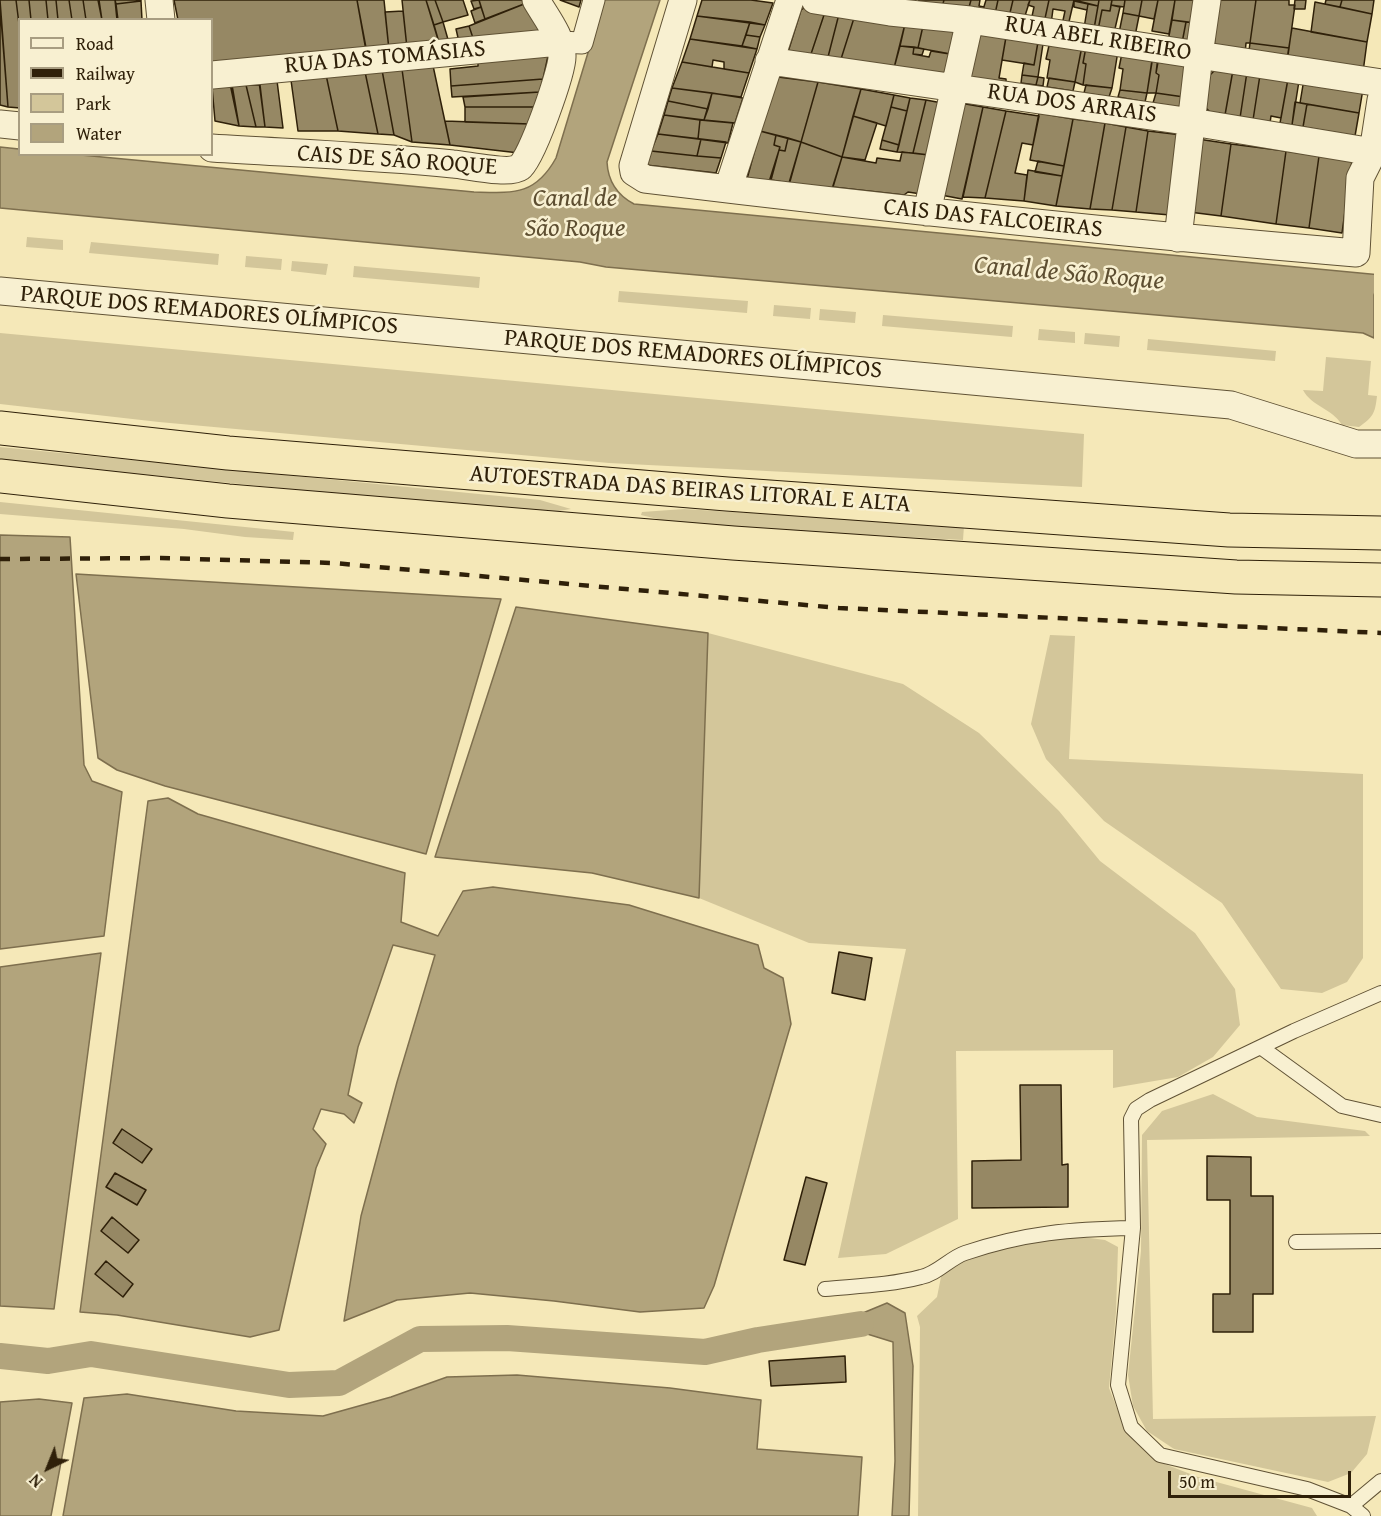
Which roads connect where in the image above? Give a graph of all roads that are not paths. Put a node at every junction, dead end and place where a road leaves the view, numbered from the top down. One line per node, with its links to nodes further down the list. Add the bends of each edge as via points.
1 (159, 0): 9 (street)
2 (536, 0): 11 (street)
3 (594, 0): 11 (street, via 582,43)
4 (683, 0): 23 (street, CAIS DAS FALCOEIRAS, via 634,160 634,172 645,179)
5 (790, 0): 13 (street)
6 (815, 0): 8 (street, RUA ABEL RIBEIRO)
7 (1207, 0): 12 (street)
8 (892, 6): 10 (street, RUA ABEL RIBEIRO)
9 (161, 18)
10 (970, 20): 12 (street, RUA ABEL RIBEIRO); 16 (street)
11 (559, 42): 14 (street, RUA DAS TOMÁSIAS); 21 (street, CAIS DE SÃO ROQUE, via 562,58 548,106 527,159 520,167 506,170)
12 (1199, 55): 15 (street, RUA ABEL RIBEIRO); 18 (street)
13 (769, 61): 16 (street, RUA DOS ARRAIS); 23 (street)
14 (213, 75)
15 (1381, 82)
16 (954, 86): 18 (street, RUA DOS ARRAIS); 24 (street)
17 (1381, 100): 22 (street)
18 (1192, 122): 22 (street, RUA DOS ARRAIS); 25 (street)
19 (0, 124): 20 (street)
20 (18, 126)
21 (213, 148)
22 (1377, 158): 25 (street, CAIS DAS FALCOEIRAS, via 1360,178 1356,253)
23 (728, 189): 24 (street, CAIS DAS FALCOEIRAS)
24 (927, 212): 25 (street, CAIS DAS FALCOEIRAS)
25 (1178, 238)
26 (0, 291): 28 (street, PARQUE DOS REMADORES OLÍMPICOS, via 1231,405 1356,444)
27 (0, 428): 30 (highway, AUTOESTRADA DAS BEIRAS LITORAL E ALTA, via 228,453 727,494 1229,530)
28 (1381, 444)
29 (0, 476): 31 (highway, AUTOESTRADA DAS BEIRAS LITORAL E ALTA, via 228,501 732,543 1236,577)
30 (1381, 533)
31 (1381, 580)
32 (1381, 993): 33 (lane)
33 (1263, 1048): 34 (lane, via 1342,1106); 35 (lane, via 1136,1109 1131,1119)
34 (1381, 1115)
35 (1133, 1228): 38 (lane, via 1048,1232 962,1254 924,1277); 40 (lane, via 1118,1385 1131,1427 1160,1455 1307,1489)
36 (1381, 1241): 37 (lane)
37 (1296, 1242)
38 (825, 1289)
39 (1381, 1481): 40 (lane)
40 (1351, 1506): 41 (lane)
41 (1363, 1516)

